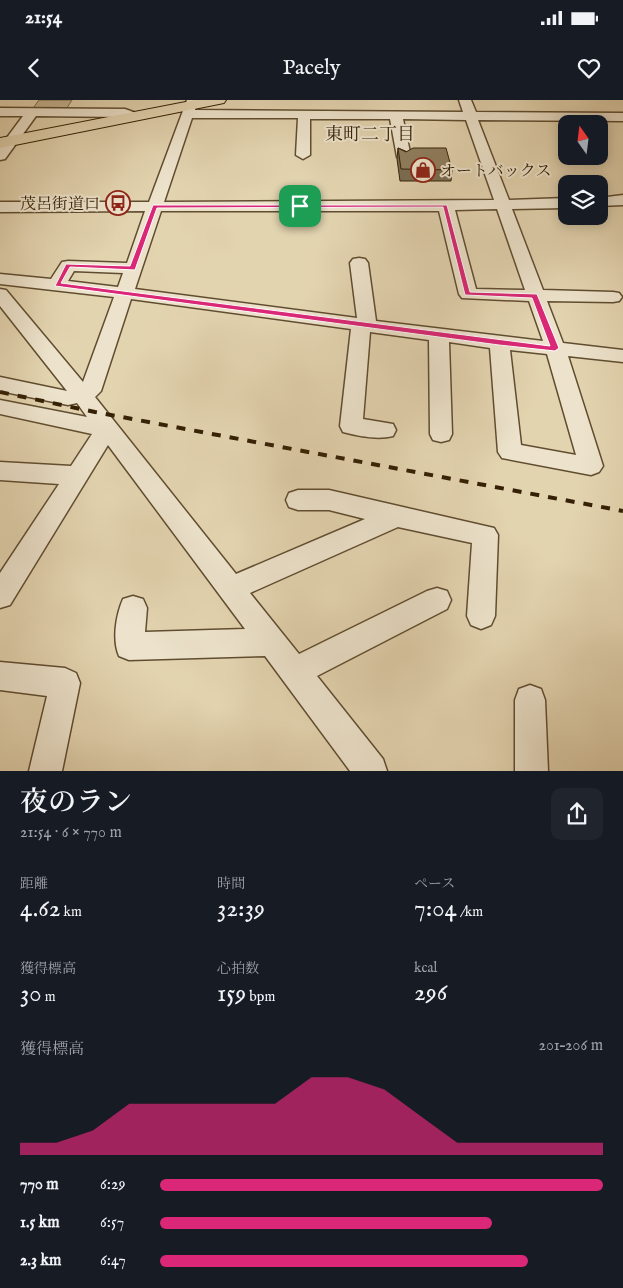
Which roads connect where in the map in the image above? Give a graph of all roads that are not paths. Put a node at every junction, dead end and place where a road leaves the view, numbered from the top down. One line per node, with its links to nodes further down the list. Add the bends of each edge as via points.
1 (23, 100): 8 (street)
2 (92, 100): 11 (street)
3 (131, 100): 12 (street)
4 (219, 100): 6 (main road)
5 (465, 100): 15 (street)
6 (190, 106): 12 (main road); 13 (street); 24 (street)
7 (0, 112): 8 (street)
8 (14, 112): 9 (street)
9 (32, 113): 10 (street); 18 (street)
10 (68, 113): 11 (street); 17 (street)
11 (84, 113): 12 (street)
12 (128, 115): 17 (main road)
13 (304, 115): 14 (street); 19 (street)
14 (396, 115): 15 (street); 21 (street)
15 (471, 116): 16 (street); 23 (street)
16 (623, 117)
17 (55, 132): 18 (main road)
18 (6, 142): 20 (street)
19 (303, 155)
20 (0, 156)
21 (404, 157)
22 (558, 203): 23 (street)
23 (504, 205): 25 (street); 33 (street)
24 (155, 206): 25 (street); 26 (street); 28 (street)
25 (446, 206): 33 (street, via 468,294)
26 (0, 207)
27 (359, 263): 35 (street)
28 (132, 268): 30 (street, via 68,266); 31 (street)
29 (0, 279): 30 (street)
30 (57, 285): 31 (street)
31 (125, 293): 35 (street); 41 (street, via 90,391)
32 (0, 294): 41 (street)
33 (535, 296): 34 (street); 38 (street)
34 (613, 297)
35 (364, 325): 36 (street); 44 (street, via 351,426)
36 (439, 335): 37 (street); 45 (street)
37 (499, 343): 38 (street); 38 (street, via 510,452 591,466)
38 (555, 348): 39 (street)
39 (623, 356)
40 (0, 384): 41 (street, via 68,398)
41 (82, 395): 43 (street)
42 (0, 407): 43 (street)
43 (107, 429): 47 (street); 50 (street)
44 (385, 430)
45 (441, 434)
46 (0, 471): 47 (street)
47 (78, 476): 51 (street)
48 (298, 500): 49 (street, via 329,500)
49 (396, 517): 50 (street); 54 (street, via 485,535)
50 (232, 588): 55 (street)
51 (0, 596)
52 (437, 600): 56 (street)
53 (133, 608): 55 (street, via 129,646)
54 (481, 616)
55 (273, 642): 56 (street)
56 (296, 672): 60 (street)
57 (0, 676): 59 (street, via 65,683)
58 (530, 700): 61 (street)
59 (45, 770)
60 (371, 770)
61 (532, 770)

